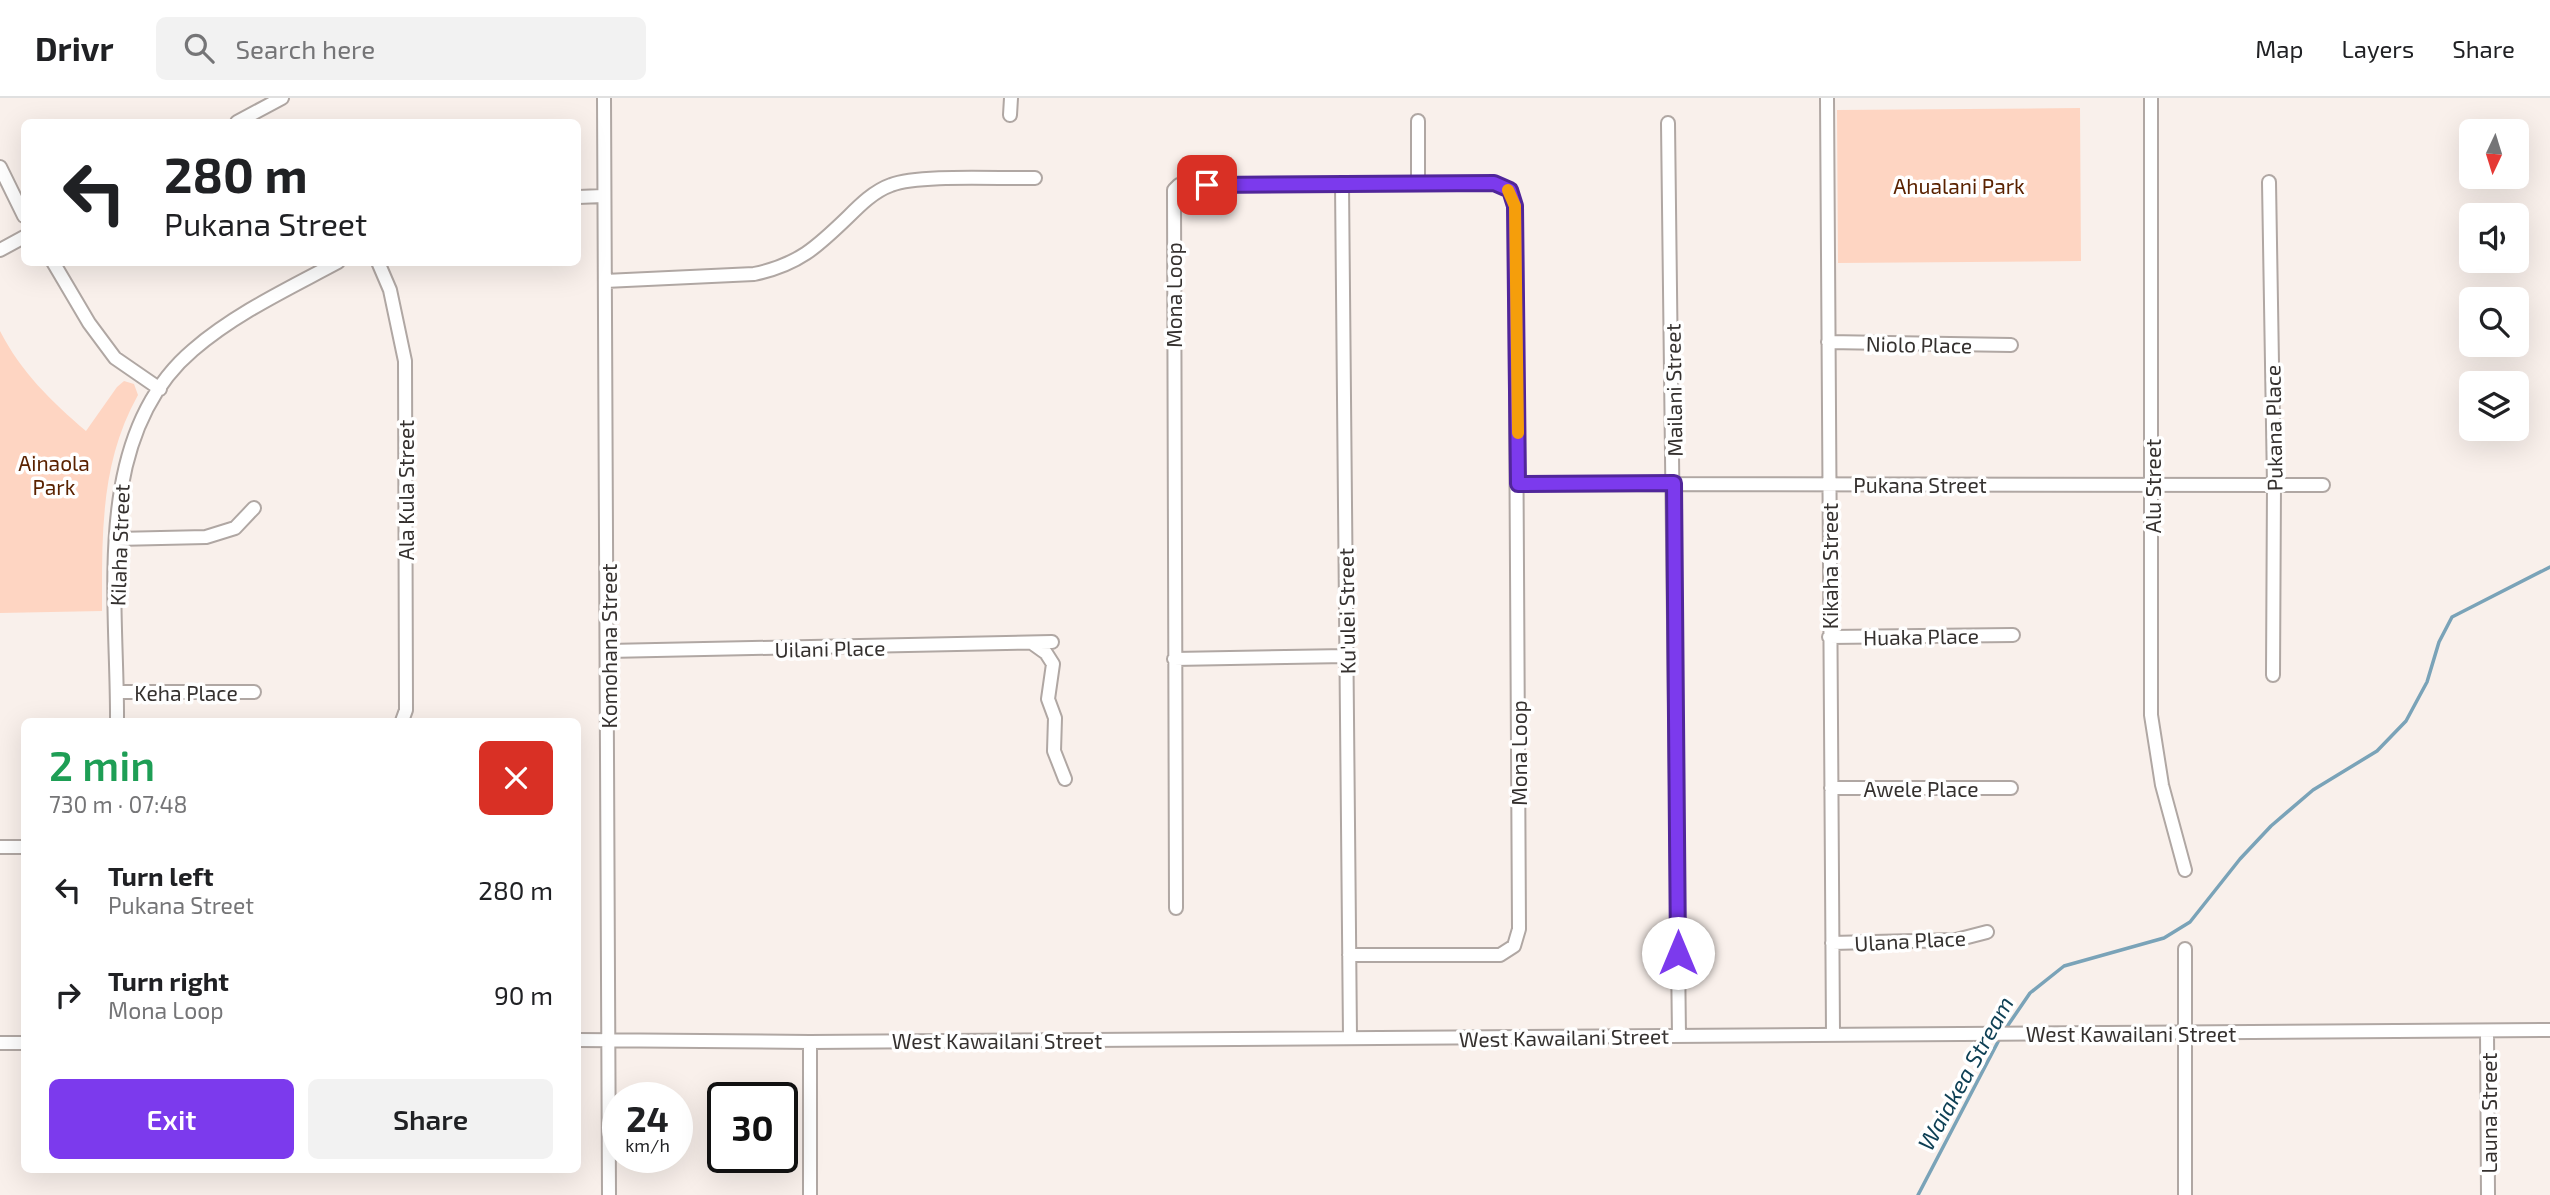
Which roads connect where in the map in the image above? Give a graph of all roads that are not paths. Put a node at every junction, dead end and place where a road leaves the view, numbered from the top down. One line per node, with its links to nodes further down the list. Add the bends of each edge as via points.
1 (282, 98): 7 (street)
2 (604, 98): 15 (street, Komohana Street)
3 (1011, 98): 6 (street)
4 (1827, 98): 24 (street, Kikaha Street)
5 (2151, 98): 30 (street, Alu Street)
6 (1010, 115)
7 (243, 119)
8 (1418, 121): 13 (street)
9 (1668, 123): 27 (street, Mailani Street)
10 (0, 167): 17 (street)
11 (1035, 178): 23 (street, via 891,185 866,200 807,254 773,270)
12 (2269, 182): 31 (street, Pukana Place)
13 (1418, 183): 14 (street, Mona Loop); 28 (street, Mona Loop, via 1494,183 1510,190 1515,206)
14 (1342, 184): 40 (street, Ku'ulei Street); 41 (street, Mona Loop, via 1179,185 1174,190)
15 (603, 196): 16 (street); 23 (street, Komohana Street)
16 (581, 197)
17 (21, 210)
18 (21, 239): 19 (street)
19 (0, 250)
20 (56, 266): 26 (street, via 114,358)
21 (331, 266): 26 (street, Kilaha Street, via 231,320 190,352)
22 (380, 266): 46 (street, Ala Kula Street, via 390,290 405,361)
23 (605, 281): 39 (street, Komohana Street)
24 (1828, 342): 25 (street, Niolo Place); 29 (street, Kikaha Street)
25 (2011, 345)
26 (160, 389): 34 (street, Kilaha Street, via 137,426 123,467)
27 (1674, 483): 28 (street, Pukana Street); 29 (street, Pukana Street); 62 (street, Mailani Street)
28 (1518, 484): 57 (street, Mona Loop, via 1519,929 1514,946 1500,955)
29 (1828, 484): 30 (street, Pukana Street); 36 (street, Kikaha Street)
30 (2153, 484): 31 (street, Pukana Street); 52 (street, Alu Street, via 2153,738)
31 (2274, 485): 32 (street, Pukana Street); 42 (street, Pukana Place)
32 (2323, 485)
33 (254, 508): 34 (street, via 235,528 205,537)
34 (116, 539): 43 (street, Kilaha Street)
35 (2013, 635): 36 (street, Huaka Place)
36 (1829, 636): 48 (street, Kikaha Street)
37 (1032, 642): 38 (street, Uilani Place); 39 (street, Uilani Place); 47 (street, via 1053,664 1048,699 1055,718 1054,751)
38 (1052, 642)
39 (608, 651): 65 (street, Komohana Street)
40 (1347, 656): 41 (street); 57 (street, Ku'ulei Street)
41 (1174, 659): 53 (street, Mona Loop)
42 (2273, 675)
43 (117, 692): 44 (street, Keha Place); 45 (street, Kilaha Street)
44 (254, 692)
45 (117, 718)
46 (403, 718)
47 (1065, 779)
48 (1831, 788): 49 (street, Awele Place); 55 (street, Kikaha Street)
49 (2011, 788)
50 (0, 847): 51 (street)
51 (21, 847)
52 (2185, 870)
53 (1176, 908)
54 (1987, 932): 55 (street, Ulana Place, via 1956,940)
55 (1832, 943): 61 (street, Kikaha Street)
56 (2185, 949): 60 (street)
57 (1349, 956): 63 (street, Ku'ulei Street)
58 (2550, 1030): 59 (street, West Kawailani Street)
59 (2487, 1031): 60 (street, West Kawailani Street); 72 (street, Launa Street)
60 (2184, 1032): 61 (street, West Kawailani Street); 71 (street)
61 (1833, 1034): 62 (street, West Kawailani Street)
62 (1679, 1036): 63 (street, West Kawailani Street)
63 (1350, 1037): 66 (street, West Kawailani Street)
64 (581, 1040): 65 (street, West Kawailani Street)
65 (609, 1040): 66 (street, West Kawailani Street); 69 (street, Komohana Street)
66 (810, 1042): 70 (street)
67 (0, 1043): 68 (street)
68 (21, 1043)
69 (609, 1195)
70 (810, 1195)
71 (2185, 1195)
72 (2488, 1195)

